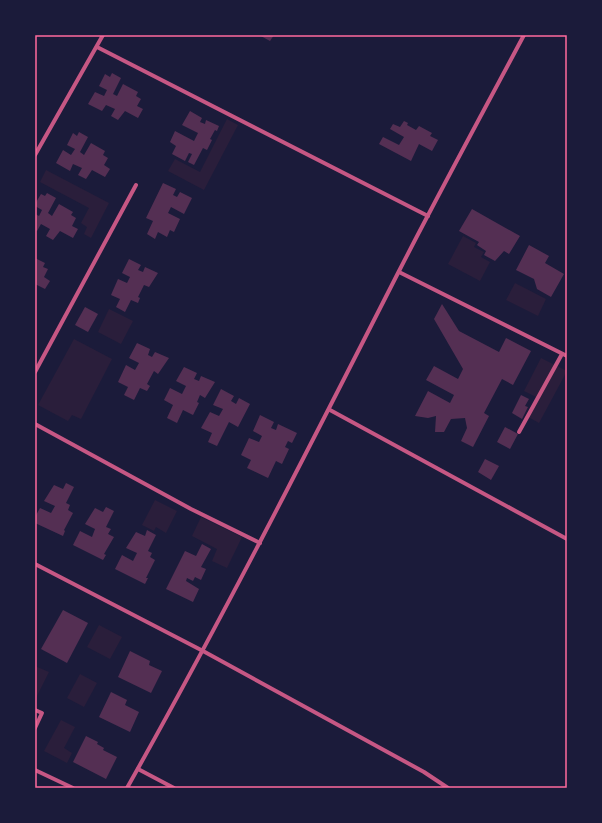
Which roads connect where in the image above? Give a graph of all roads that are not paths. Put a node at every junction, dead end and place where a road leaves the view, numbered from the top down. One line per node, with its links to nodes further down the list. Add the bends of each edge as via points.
1 (103, 35): 3 (street)
2 (524, 35): 6 (street)
3 (97, 47): 4 (street); 6 (street)
4 (35, 155)
5 (136, 185): 10 (street)
6 (428, 216): 7 (street)
7 (399, 272): 8 (street); 11 (street)
8 (562, 354): 9 (street); 13 (street)
9 (567, 356)
10 (35, 372)
11 (330, 410): 14 (street); 15 (street)
12 (35, 424): 15 (street, via 191,509)
13 (519, 432)
14 (567, 539)
15 (260, 543): 17 (street)
16 (35, 564): 17 (street)
17 (203, 651): 20 (street); 25 (street, via 417,768)
18 (35, 710): 19 (street, via 42,714)
19 (35, 728)
20 (138, 769): 23 (street); 24 (street)
21 (35, 770): 22 (street)
22 (73, 788)
23 (127, 788)
24 (174, 788)
25 (448, 788)

